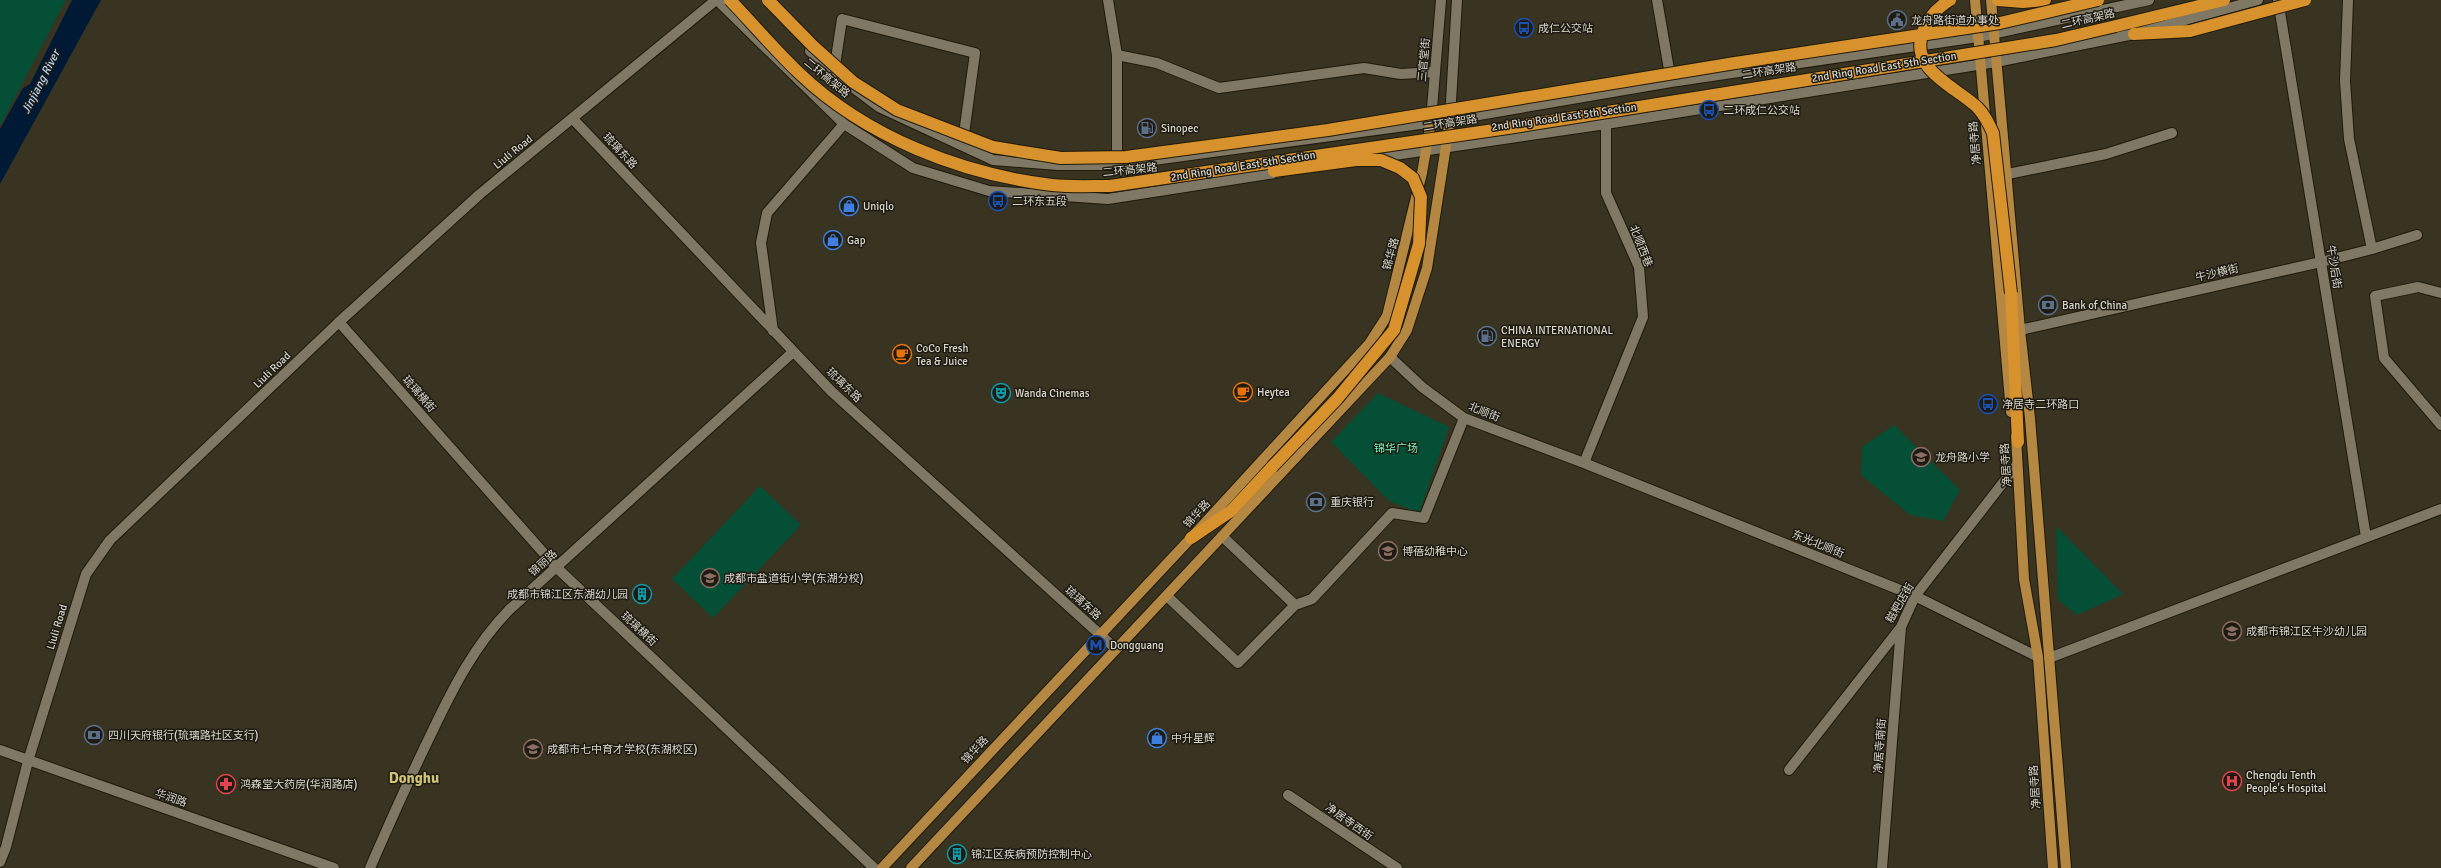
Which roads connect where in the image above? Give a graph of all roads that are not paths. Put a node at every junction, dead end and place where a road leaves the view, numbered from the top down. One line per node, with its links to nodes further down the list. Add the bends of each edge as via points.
1 (716, 0): 30 (street, Liuli Road); 33 (street, 2nd Ring Road East 5th Section)
2 (730, 0): 41 (highway, 二环高架路, bridge, via 799,73 840,107 883,133 936,157 999,175 1053,185 1110,186)
3 (761, 0): 28 (street, 2nd Ring Road East 5th Section)
4 (768, 0): 14 (highway, 二环高架路, bridge, via 853,82 897,110 993,148 1061,158 1126,157 1328,130 1728,64 2000,23)
5 (1108, 0): 24 (street)
6 (1441, 0): 27 (street, 三官堂街)
7 (1457, 0): 31 (street)
8 (1657, 0): 29 (street)
9 (1950, 0): 53 (highway, bridge, via 1931,15 1920,37 1920,46 1928,68 1978,108 1988,120 1993,133 2011,293)
10 (1975, 0): 23 (main road, 净居寺路)
11 (1991, 0): 21 (main road)
12 (1998, 0): 13 (highway)
13 (2045, 0)
14 (2098, 0)
15 (2149, 0): 21 (street, 2nd Ring Road East 5th Section)
16 (2224, 0): 41 (highway, 二环高架路, bridge, via 2056,40)
17 (2258, 0): 22 (street, 2nd Ring Road East 5th Section)
18 (2278, 0): 44 (street, 牛沙后街)
19 (2305, 0): 22 (highway, bridge, via 2190,31)
20 (2348, 0): 43 (street, via 2345,81 2349,139)
21 (1994, 34): 23 (street, 2nd Ring Road East 5th Section); 25 (main road)
22 (2134, 34): 25 (street, 2nd Ring Road East 5th Section)
23 (1978, 37): 26 (main road, 净居寺路); 29 (street, 2nd Ring Road East 5th Section)
24 (1117, 55): 27 (street, via 1157,63 1219,88 1364,68 1401,74); 39 (street)
25 (1996, 62): 26 (street, 2nd Ring Road East 5th Section); 40 (main road)
26 (1981, 63): 34 (street, 2nd Ring Road East 5th Section); 53 (main road, 净居寺路, via 2012,419)
27 (1435, 72): 32 (street, 三官堂街)
28 (834, 73): 36 (street, 2nd Ring Road East 5th Section, via 879,107); 36 (street, via 842,19 975,53)
29 (1671, 82): 31 (street, 2nd Ring Road East 5th Section)
30 (573, 119): 46 (street, Liuli Road, via 480,194); 48 (street, 琉璃东路)
31 (1450, 120): 32 (street, 2nd Ring Road East 5th Section); 37 (main road)
32 (1431, 122): 38 (main road, 锦华路); 39 (street, 2nd Ring Road East 5th Section)
33 (844, 124): 38 (street, 2nd Ring Road East 5th Section, via 913,168 989,191 1108,199); 48 (street, via 767,213 760,242)
34 (1606, 124): 37 (street, 2nd Ring Road East 5th Section); 54 (street, 北顺西巷, via 1606,193 1638,267 1643,317)
35 (2172, 133): 40 (street, via 2106,154)
36 (962, 145): 39 (street, 2nd Ring Road East 5th Section, via 993,160 1058,165)
37 (1445, 147): 38 (street, 2nd Ring Road East 5th Section); 50 (main road, via 1427,268 1407,330)
38 (1425, 150): 59 (main road, 锦华路, via 1419,188 1387,316 1369,344)
39 (1117, 165)
40 (2008, 174): 47 (main road)
41 (1192, 176): 59 (highway, bridge, via 1234,177 1356,160 1381,160 1400,168 1413,178 1421,197 1419,244 1394,330 1337,399 1231,511)
42 (2418, 235): 43 (street, 牛沙横街)
43 (2372, 249): 44 (street, 牛沙横街)
44 (2321, 262): 47 (street, 牛沙横街); 58 (street, 牛沙后街)
45 (2441, 293): 52 (street, via 2418,287 2374,296 2384,358)
46 (339, 322): 60 (street, 琉璃横街); 70 (street, Liuli Road, via 110,540 86,574)
47 (2020, 330): 68 (main road, via 2030,418)
48 (773, 331): 49 (street, 琉璃东路)
49 (794, 352): 60 (street, 锦丽路); 65 (street, 琉璃东路, via 831,390)
50 (1390, 357): 51 (street, 北顺街, via 1422,387); 57 (main road)
51 (1464, 418): 54 (street, 北顺街); 63 (street, via 1424,518 1392,514 1312,599)
52 (2441, 424)
53 (2018, 442): 55 (main road, 净居寺路)
54 (1584, 463): 61 (street, 东光北顺街)
55 (2016, 466): 61 (street, 糍粑店街); 67 (main road, 净居寺路, via 2021,497 2024,579)
56 (2441, 509): 58 (street)
57 (1222, 536): 63 (street); 66 (main road)
58 (2366, 537): 68 (street)
59 (1191, 538): 65 (main road, 锦华路)
60 (556, 567): 75 (street, 锦丽路, via 509,610 481,641 447,700); 76 (street, 琉璃横街)
61 (1915, 596): 64 (street, 糍粑店街); 67 (street, 东光北顺街)
62 (1169, 598): 63 (street, via 1238,662)
63 (1295, 605)
64 (1901, 627): 71 (street, 糍粑店街); 80 (street, 净居寺南街)
65 (1100, 634): 66 (street, 琉璃东路); 77 (main road, 锦华路)
66 (1116, 649): 78 (main road)
67 (2038, 657): 81 (main road, 净居寺路)
68 (2049, 658): 82 (main road)
69 (0, 750): 70 (street, 华润路)
70 (28, 761): 73 (street, Liuli Road); 74 (street, 华润路)
71 (1789, 770)
72 (1288, 795): 79 (street, 净居寺西街)
73 (0, 862)
74 (334, 868)
75 (370, 868)
76 (874, 868)
77 (882, 868)
78 (911, 868)
79 (1397, 868)
80 (1882, 868)
81 (2053, 868)
82 (2066, 868)

